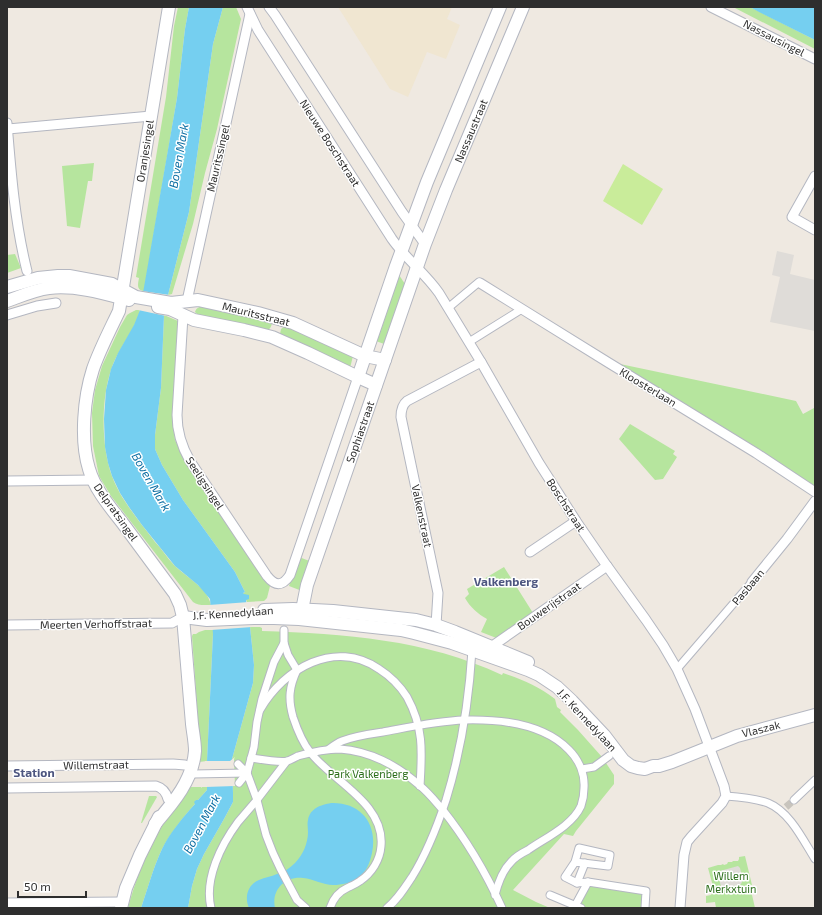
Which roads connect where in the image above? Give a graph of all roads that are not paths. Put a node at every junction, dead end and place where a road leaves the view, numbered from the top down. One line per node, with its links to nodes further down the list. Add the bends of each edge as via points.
1 (169, 7): 8 (street, Oranjesingel)
2 (269, 7): 12 (street, Nieuwe Boschstraat)
3 (500, 7): 12 (street, Nassaustraat)
4 (523, 7): 15 (street, Nassaustraat)
5 (711, 7): 7 (street, Nassausingel)
6 (250, 9): 16 (street, Nieuwe Boschstraat, via 258,30); 24 (street, Mauritssingel)
7 (815, 59)
8 (151, 116): 10 (street); 22 (street, Oranjesingel)
9 (7, 123): 10 (street)
10 (8, 129): 19 (street, via 17,222)
11 (815, 176): 13 (street, via 792,217)
12 (411, 225): 14 (street, Nassaustraat); 15 (street, Nieuwe Boschstraat)
13 (815, 230)
14 (406, 238): 16 (street, Sophiastraat)
15 (425, 244): 17 (street, Nassaustraat)
16 (401, 251): 18 (street, Nieuwe Boschstraat); 34 (street, Sophiastraat)
17 (421, 256): 18 (street, Sophiastraat)
18 (416, 268): 27 (street, Boschstraat, via 433,285); 35 (street, Sophiastraat)
19 (27, 271)
20 (480, 283): 27 (street); 28 (street, Kloosterlaan)
21 (7, 287): 22 (street, via 34,279 58,276 112,284)
22 (122, 294): 23 (street, via 49,288); 26 (street, Mauritsstraat); 39 (street, Delpratsingel, via 119,311 94,367 87,396 84,420 85,446 89,469)
23 (7, 301)
24 (186, 302): 26 (street, Mauritsstraat); 30 (street); 31 (street, Mauritsstraat, via 198,300)
25 (56, 303): 29 (street)
26 (170, 306): 30 (street, Mauritsstraat)
27 (448, 308): 33 (street, Boschstraat)
28 (522, 309): 33 (street); 41 (street, Kloosterlaan)
29 (7, 315)
30 (183, 316): 32 (street, Mauritsstraat); 47 (street, Seeligsingel, via 177,415 181,442 190,461 267,576 272,582)
31 (279, 318): 32 (street); 34 (street, Mauritsstraat)
32 (272, 337): 37 (street, Mauritsstraat)
33 (469, 342): 36 (street, Boschstraat)
34 (365, 356): 35 (street, Mauritsstraat); 37 (street, Sophiastraat)
35 (385, 360): 38 (street, Sophiastraat)
36 (481, 362): 43 (street, Boschstraat); 52 (street, Valkenstraat, via 405,402 401,412 438,593)
37 (358, 377): 38 (street, Mauritsstraat); 47 (street, Sophiastraat, via 290,575 285,582)
38 (376, 385): 48 (street, Sophiastraat, via 307,585)
39 (94, 480): 40 (street); 50 (street, Delpratsingel, via 175,594)
40 (7, 482)
41 (815, 492)
42 (815, 501): 46 (street, Pasbaan)
43 (576, 522): 44 (street); 45 (street, Boschstraat)
44 (530, 552)
45 (607, 566): 56 (street, Bouwerijstraat); 59 (street, Boschstraat, via 663,645)
46 (752, 582): 59 (street, Pasbaan)
47 (279, 584)
48 (302, 610): 49 (street, J.F. Kennedylaan, via 275,609); 52 (street, J.F. Kennedylaan, via 403,618)
49 (253, 614): 50 (street, J.F. Kennedylaan); 54 (street, J.F. Kennedylaan, via 401,630)
50 (184, 617): 51 (street, Meerten Verhoffstraat, via 172,623); 74 (street, Delpratsingel, via 192,724)
51 (7, 624)
52 (436, 625): 54 (street); 56 (street, J.F. Kennedylaan)
53 (284, 630): 55 (street)
54 (432, 637): 57 (street, J.F. Kennedylaan)
55 (284, 643): 58 (street); 60 (street, via 274,662)
56 (491, 647): 72 (street, J.F. Kennedylaan, via 532,664 561,681 590,709 631,758)
57 (472, 650): 62 (street); 72 (street, J.F. Kennedylaan, via 528,670 550,682 572,701 623,760 638,768)
58 (298, 670): 60 (street, via 275,688); 63 (street, via 328,657 347,656 367,662 386,674 400,688 411,706); 66 (street, via 290,688 291,705 301,737)
59 (677, 670): 64 (street, Boschstraat)
60 (260, 710): 68 (street)
61 (814, 716): 64 (street, Vlaszak, via 736,736)
62 (465, 720): 63 (street); 73 (street, via 510,723 540,731 566,747); 84 (street, via 455,768)
63 (418, 725): 65 (street, via 352,738); 78 (street, via 422,745)
64 (709, 746): 72 (street, J.F. Kennedylaan, via 672,762); 80 (street, Boschstraat)
65 (329, 749): 66 (street); 78 (street, via 342,749 378,758 400,770)
66 (310, 752): 69 (street); 100 (street, via 368,807 380,832 380,853 372,870 360,882 340,892)
67 (609, 756): 73 (street, via 594,767)
68 (251, 758): 69 (street); 75 (street)
69 (286, 762): 82 (street)
70 (238, 764): 75 (street)
71 (7, 766): 74 (street, Willemstraat, via 173,764)
72 (653, 766)
73 (582, 769): 92 (street, via 583,800 574,817 512,861 502,875)
74 (187, 772): 75 (street, Willemstraat); 81 (street); 85 (street, via 184,786)
75 (247, 773): 77 (street); 82 (street)
76 (815, 780): 83 (street)
77 (239, 783)
78 (420, 786): 84 (street)
79 (7, 788): 81 (street, Willemstraat, via 156,786 165,791)
80 (726, 796): 86 (street, via 758,800 784,809); 104 (street, via 687,842 683,859)
81 (168, 799): 85 (street)
82 (257, 800): 91 (street, via 266,835); 97 (street, via 243,815 217,861 211,880)
83 (794, 800)
84 (442, 810): 92 (street, via 468,846); 101 (street, via 435,832 417,869 398,897)
85 (155, 824): 95 (street)
86 (815, 859)
87 (575, 862): 88 (street); 88 (street, via 579,848 610,855 608,866); 90 (street, via 565,877)
88 (585, 863): 90 (street)
89 (588, 882): 90 (street); 96 (street); 103 (street, via 646,891)
90 (577, 883)
91 (293, 895): 98 (street); 99 (street)
92 (495, 895): 102 (street)
93 (550, 895): 96 (street)
94 (7, 903): 95 (street)
95 (121, 905)
96 (578, 907)
97 (211, 908)
98 (295, 908)
99 (306, 908)
100 (330, 908)
101 (387, 908)
102 (502, 908)
103 (645, 908)
104 (680, 908)

